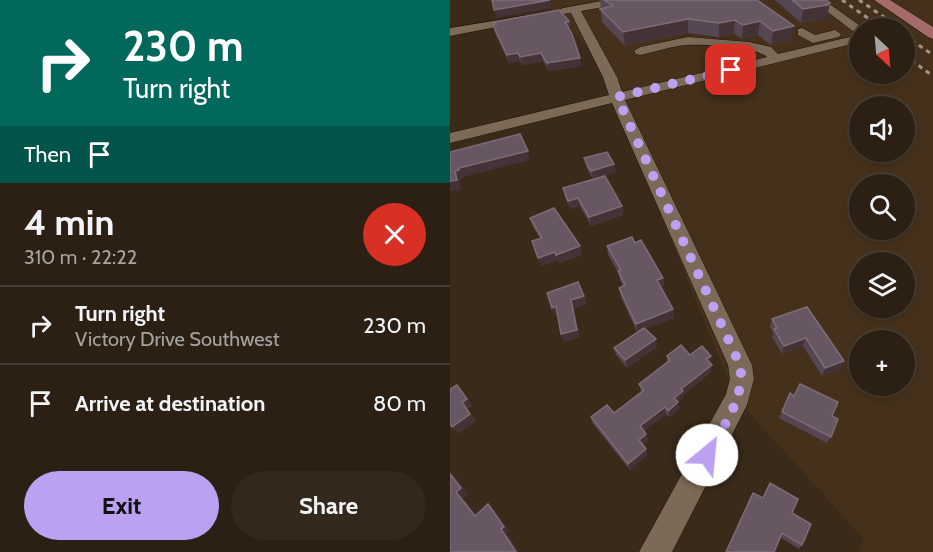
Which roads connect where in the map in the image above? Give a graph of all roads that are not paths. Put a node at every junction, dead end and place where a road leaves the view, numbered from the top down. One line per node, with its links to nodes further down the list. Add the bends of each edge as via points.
1 (626, 0): 4 (street)
2 (817, 0): 5 (street)
3 (881, 0): 7 (main road)
4 (574, 9): 6 (street); 12 (street)
5 (849, 24)
6 (450, 32)
7 (933, 34)
8 (813, 39): 11 (street)
9 (849, 40): 11 (street)
10 (640, 51): 11 (street, via 688,41)
11 (772, 54): 12 (street)
12 (617, 97): 13 (street); 14 (street, via 740,365 742,379 738,397)
13 (450, 138)
14 (655, 552)

